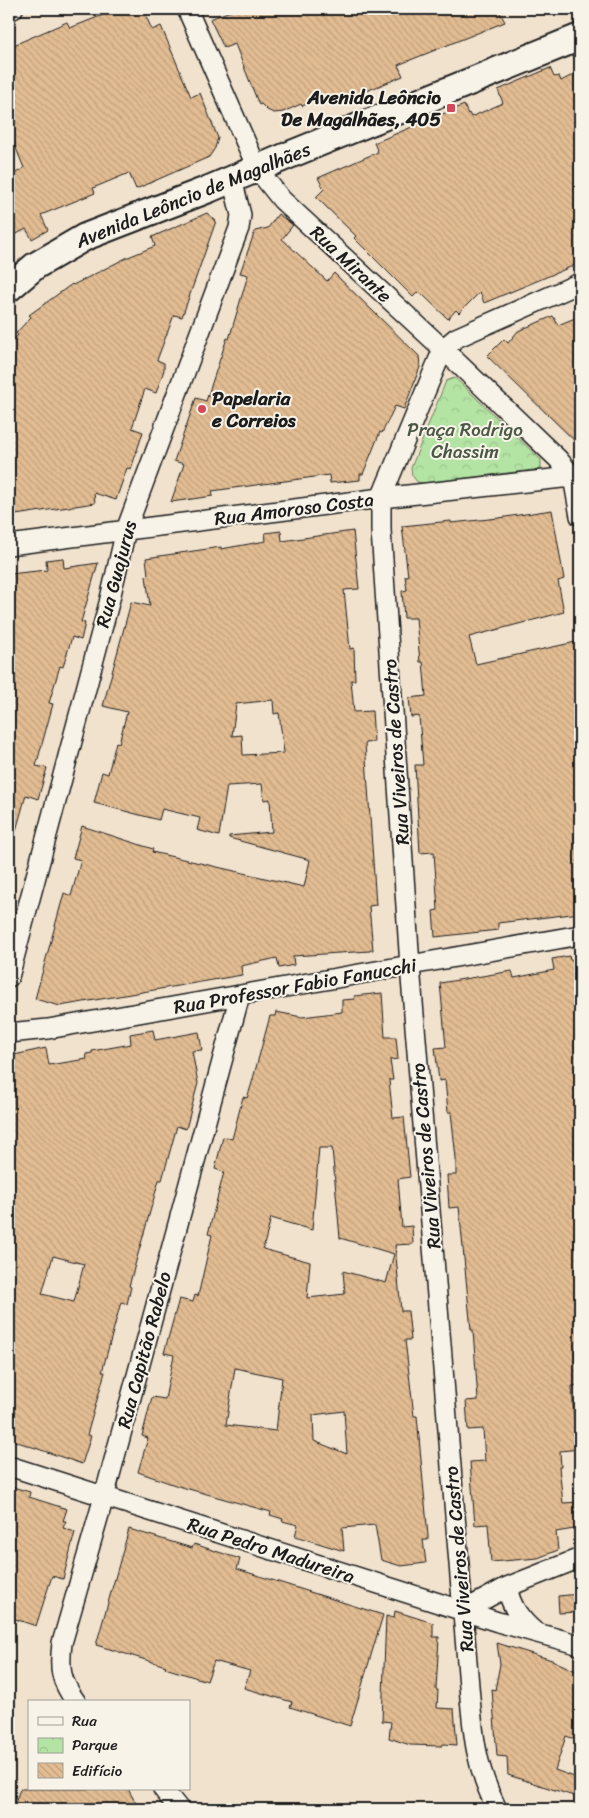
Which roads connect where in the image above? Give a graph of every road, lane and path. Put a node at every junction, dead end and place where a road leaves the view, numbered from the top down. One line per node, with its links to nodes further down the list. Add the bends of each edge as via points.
1 (13, 9): 3 (street)
2 (187, 9): 5 (street, Rua Mirante)
3 (9, 11)
4 (580, 37): 5 (main road, Avenida Leôncio de Magalhães)
5 (258, 170): 6 (main road, Avenida Leôncio de Magalhães); 9 (street, Rua Mirante, via 282,200)
6 (232, 179): 8 (main road, Avenida Leôncio de Magalhães, via 85,237 35,266); 13 (street, Rua Guajurus, via 241,215 239,228)
7 (580, 283): 9 (street, via 456,338)
8 (9, 288)
9 (443, 349): 10 (street, Rua Mirante); 11 (street)
10 (576, 477): 11 (street, Rua Amoroso Costa); 12 (street)
11 (381, 498): 13 (street, Rua Amoroso Costa); 16 (street, Rua Viveiros de Castro)
12 (580, 516)
13 (126, 530): 14 (street, Rua Amoroso Costa); 17 (street, Rua Guajurus)
14 (9, 545)
15 (580, 936): 16 (street, Rua Professor Fabio Fanucchi)
16 (410, 966): 18 (street, Rua Professor Fabio Fanucchi); 24 (street, Rua Viveiros de Castro)
17 (9, 977)
18 (240, 995): 19 (street, Rua Professor Fabio Fanucchi); 21 (street, Rua Capitão Rabelo)
19 (9, 1033)
20 (9, 1466): 21 (street, Rua Pedro Madureira)
21 (104, 1497): 24 (street, Rua Pedro Madureira); 27 (street, Rua Capitão Rabelo, via 62,1643 59,1666)
22 (580, 1558): 23 (street)
23 (507, 1587): 24 (street); 25 (street, Rua Pedro Madureira, via 516,1613)
24 (463, 1611): 25 (street, Rua Pedro Madureira); 30 (street, Rua Viveiros de Castro, via 475,1746 482,1774)
25 (535, 1632): 26 (street, Rua Pedro Madureira)
26 (580, 1645)
27 (75, 1700)
28 (164, 1790): 29 (street)
29 (179, 1809)
30 (497, 1809)

